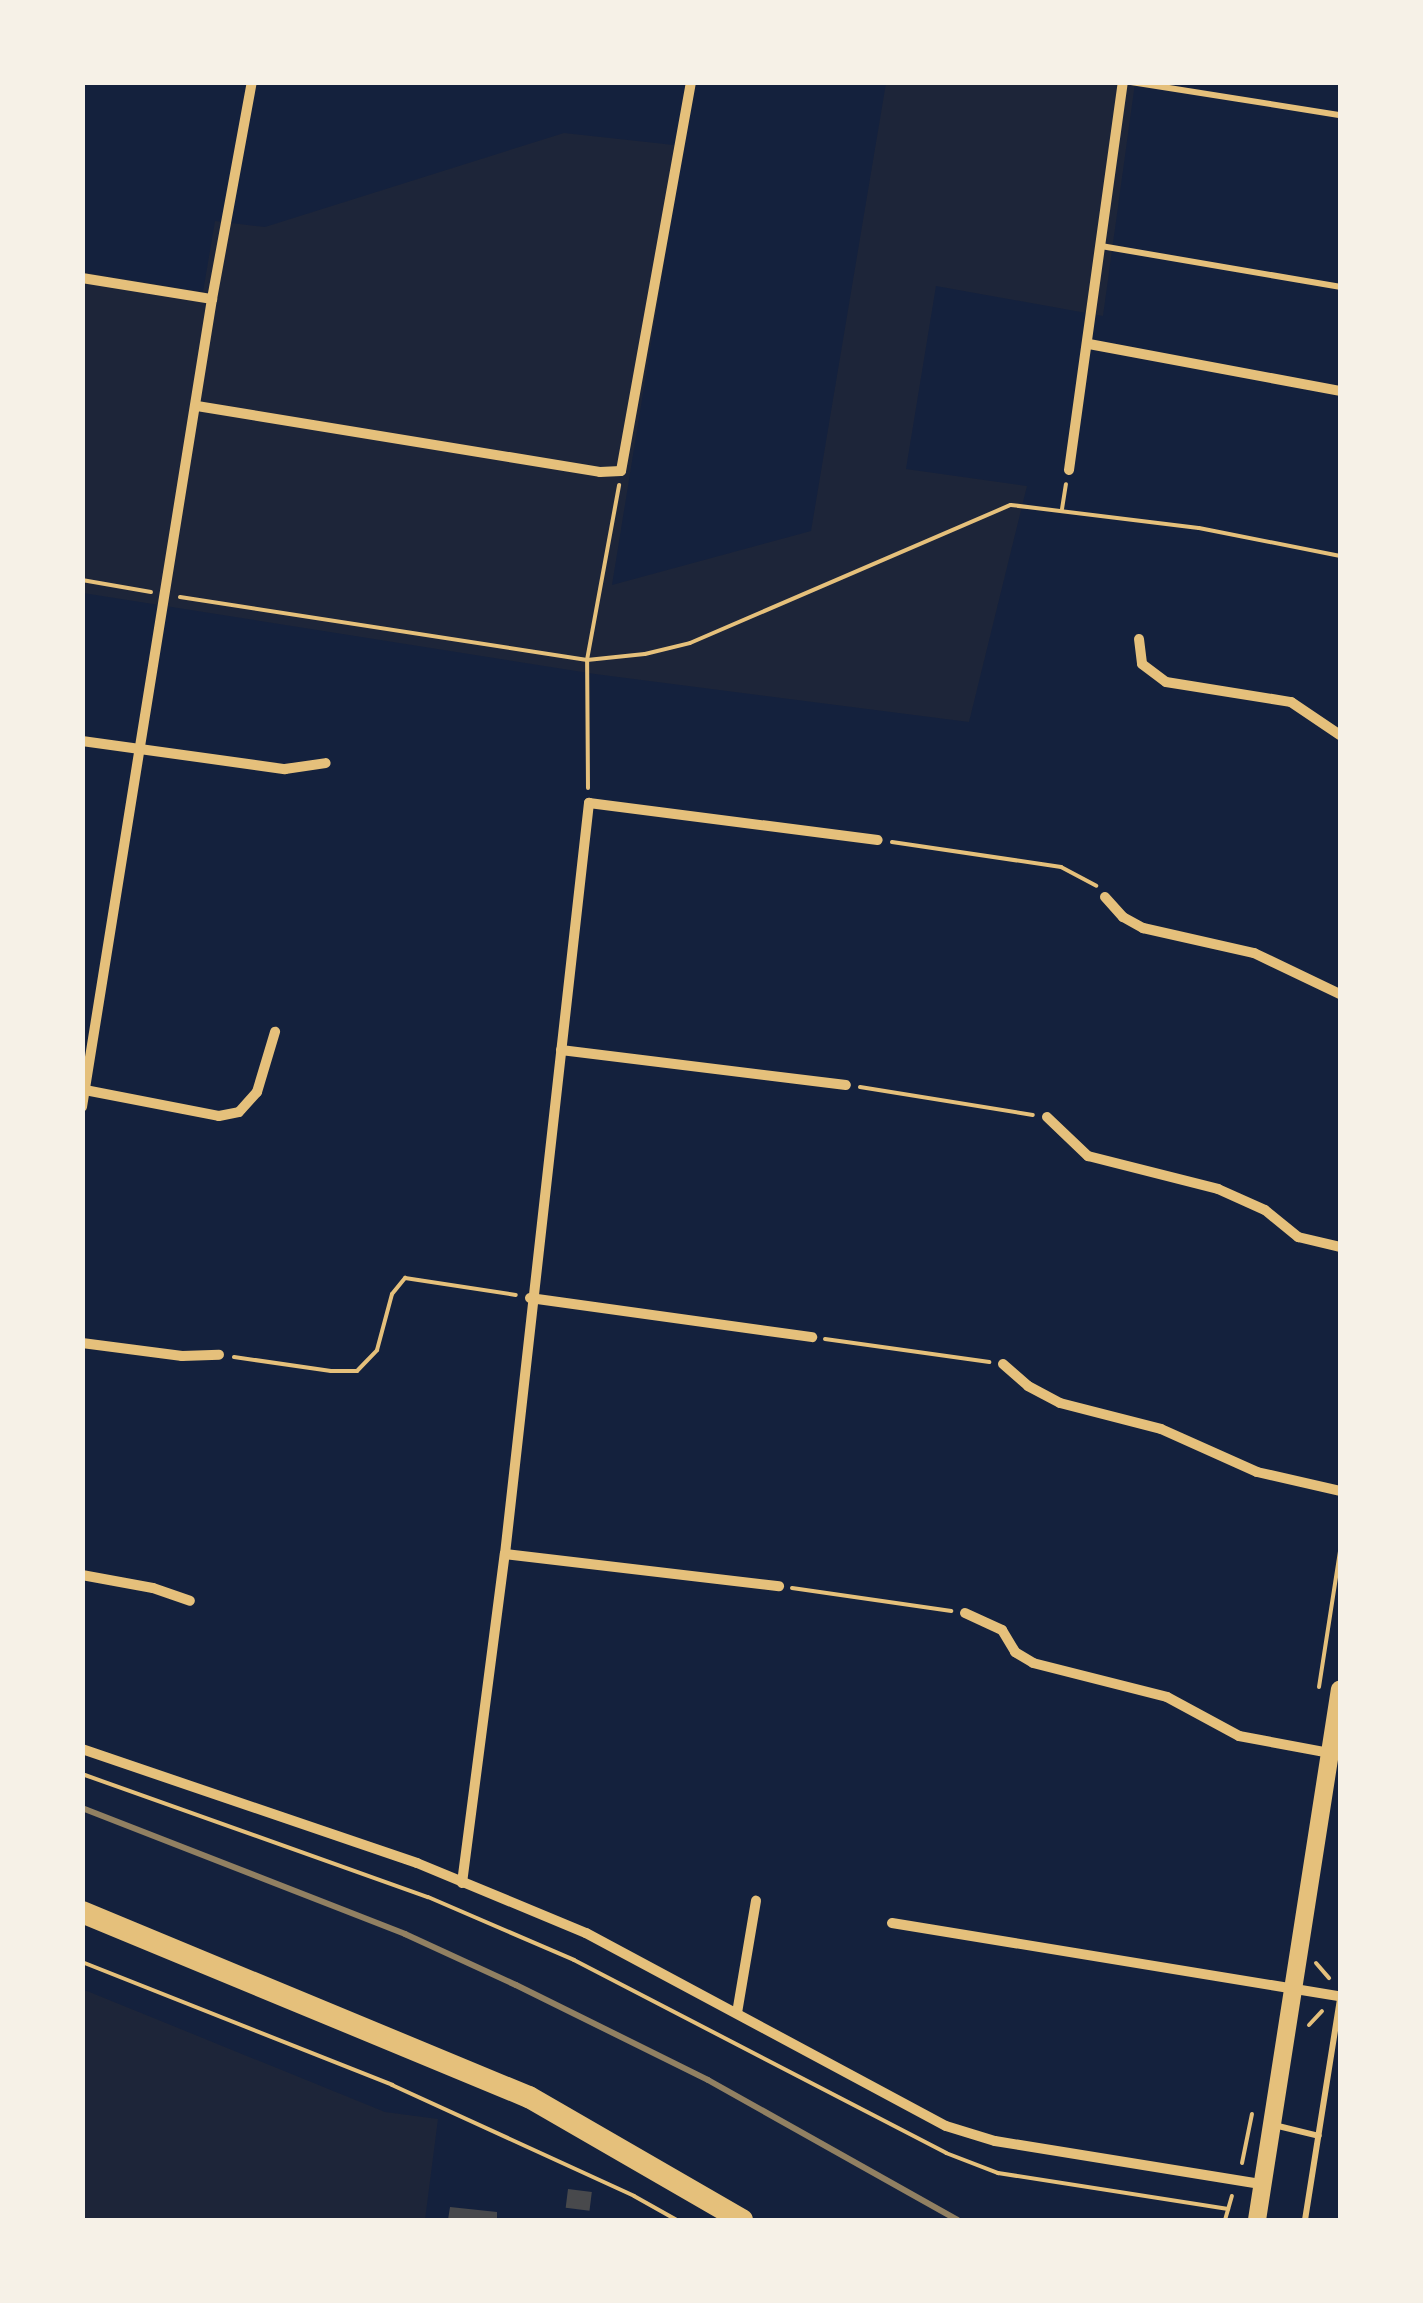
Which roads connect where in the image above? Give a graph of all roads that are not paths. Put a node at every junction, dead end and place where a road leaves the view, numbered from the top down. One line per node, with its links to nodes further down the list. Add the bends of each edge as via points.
1 (252, 82): 8 (street)
2 (691, 82): 11 (street, via 621,471)
3 (1127, 82): 4 (lane); 5 (street)
4 (1340, 115)
5 (1101, 246): 7 (lane); 9 (street)
6 (82, 278): 8 (street)
7 (1340, 287)
8 (212, 299): 11 (street)
9 (1089, 344): 10 (street); 12 (street)
10 (1340, 391)
11 (196, 406): 16 (street)
12 (1069, 470)
13 (1139, 639): 14 (street, via 1142,664 1166,682 1291,702)
14 (1340, 735)
15 (82, 741): 16 (street)
16 (140, 750): 17 (street, via 285,769); 22 (street)
17 (326, 763)
18 (878, 840): 24 (street, via 589,804)
19 (1106, 897): 20 (street, via 1143,928 1254,953)
20 (1340, 994)
21 (82, 1003): 22 (street)
22 (97, 1005): 26 (street)
23 (274, 1032): 26 (street, via 257,1092 239,1112 218,1116)
24 (562, 1050): 25 (street); 30 (street)
25 (846, 1085)
26 (86, 1090): 27 (street)
27 (82, 1107)
28 (1048, 1117): 29 (street, via 1088,1156 1218,1189 1265,1210 1298,1237)
29 (1340, 1247)
30 (530, 1298): 31 (street); 36 (street)
31 (812, 1337)
32 (82, 1343): 33 (street)
33 (219, 1355)
34 (1003, 1364): 35 (street, via 1060,1404 1161,1429 1257,1472)
35 (1340, 1491)
36 (505, 1554): 38 (street); 44 (street)
37 (82, 1575): 39 (street)
38 (779, 1586)
39 (190, 1601)
40 (965, 1613): 43 (street, via 1002,1630 1014,1652 1032,1663 1168,1697 1240,1736)
41 (1340, 1688): 43 (street)
42 (82, 1749): 44 (street)
43 (1330, 1753): 48 (street)
44 (462, 1883): 50 (street, via 586,1933)
45 (756, 1901): 50 (street)
46 (82, 1912): 54 (highway, via 529,2098)
47 (892, 1923): 48 (street)
48 (1295, 1987): 49 (street); 51 (street)
49 (1340, 1998): 52 (lane)
50 (737, 2013): 53 (street, via 946,2126)
51 (1273, 2125): 52 (lane); 53 (street)
52 (1319, 2136): 56 (lane)
53 (1261, 2184): 55 (street)
54 (742, 2220)
55 (1258, 2220)
56 (1305, 2220)

